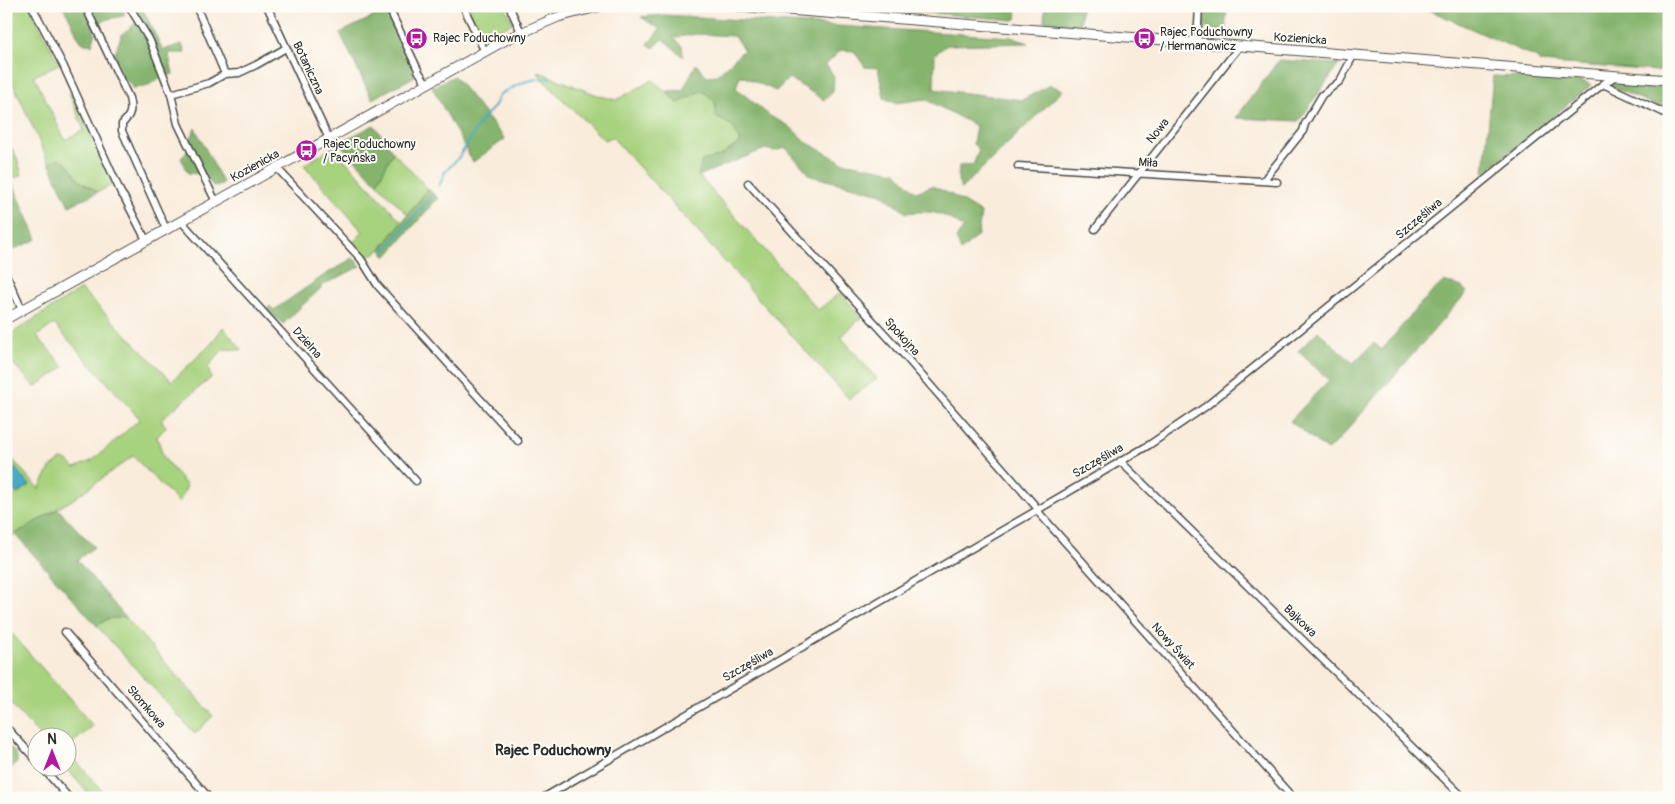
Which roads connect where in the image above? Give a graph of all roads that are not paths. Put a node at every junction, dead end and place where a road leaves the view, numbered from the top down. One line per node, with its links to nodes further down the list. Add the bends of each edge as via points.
1 (32, 6): 37 (street)
2 (85, 6): 35 (street, via 129,98 132,109 122,124 122,131)
3 (129, 6): 24 (street, via 150,41)
4 (196, 6): 19 (street)
5 (267, 6): 16 (street, Botaniczna)
6 (388, 6): 22 (street, via 418,72)
7 (463, 6): 17 (street)
8 (509, 6): 13 (street)
9 (736, 6): 12 (main road, Kozienicka)
10 (1199, 6): 14 (street)
11 (595, 7): 13 (main road, Kozienicka)
12 (803, 9): 14 (main road, Kozienicka)
13 (521, 32): 17 (main road, Kozienicka)
14 (1196, 43): 15 (main road, Kozienicka)
15 (1239, 47): 18 (main road, Kozienicka); 29 (street, Nowa)
16 (286, 48): 19 (street, via 247,69); 26 (street, Botaniczna)
17 (485, 52): 22 (main road, Kozienicka)
18 (1353, 56): 20 (main road, Kozienicka); 30 (street, via 1340,81 1322,96 1303,131)
19 (225, 74): 24 (street, via 209,83)
20 (1616, 76): 21 (main road, Kozienicka); 23 (street, Szczęśliwa)
21 (1669, 80)
22 (427, 84): 26 (main road, Kozienicka)
23 (1603, 84): 25 (street); 42 (street, Szczęśliwa, via 1205,407)
24 (172, 94): 33 (street, via 178,124)
25 (1669, 115)
26 (329, 139): 28 (main road, Kozienicka)
27 (1018, 166): 29 (street, Miła)
28 (277, 168): 33 (main road, Kozienicka); 41 (street, via 361,259 378,286)
29 (1138, 174): 30 (street, Miła); 36 (street, Nowa)
30 (1263, 181): 31 (street, Miła)
31 (1277, 182)
32 (748, 183): 44 (street, Spokojna)
33 (216, 202): 34 (main road, Kozienicka)
34 (181, 221): 35 (main road, Kozienicka); 43 (street, Dzielna)
35 (166, 229): 37 (main road, Kozienicka)
36 (1095, 229)
37 (146, 240): 39 (main road, Kozienicka)
38 (6, 274): 39 (street)
39 (22, 310): 40 (main road, Kozienicka)
40 (6, 319)
41 (518, 442)
42 (1120, 461): 44 (street, Szczęśliwa); 53 (street, Bajkowa)
43 (416, 481)
44 (1038, 509): 51 (street, Szczęśliwa); 52 (street, Nowy Świat, via 1046,522)
45 (65, 632): 50 (street, Słomkowa)
46 (6, 727): 47 (street)
47 (28, 751)
48 (50, 776): 49 (street)
49 (69, 798)
50 (209, 798)
51 (544, 798)
52 (1294, 798)
53 (1464, 798)

